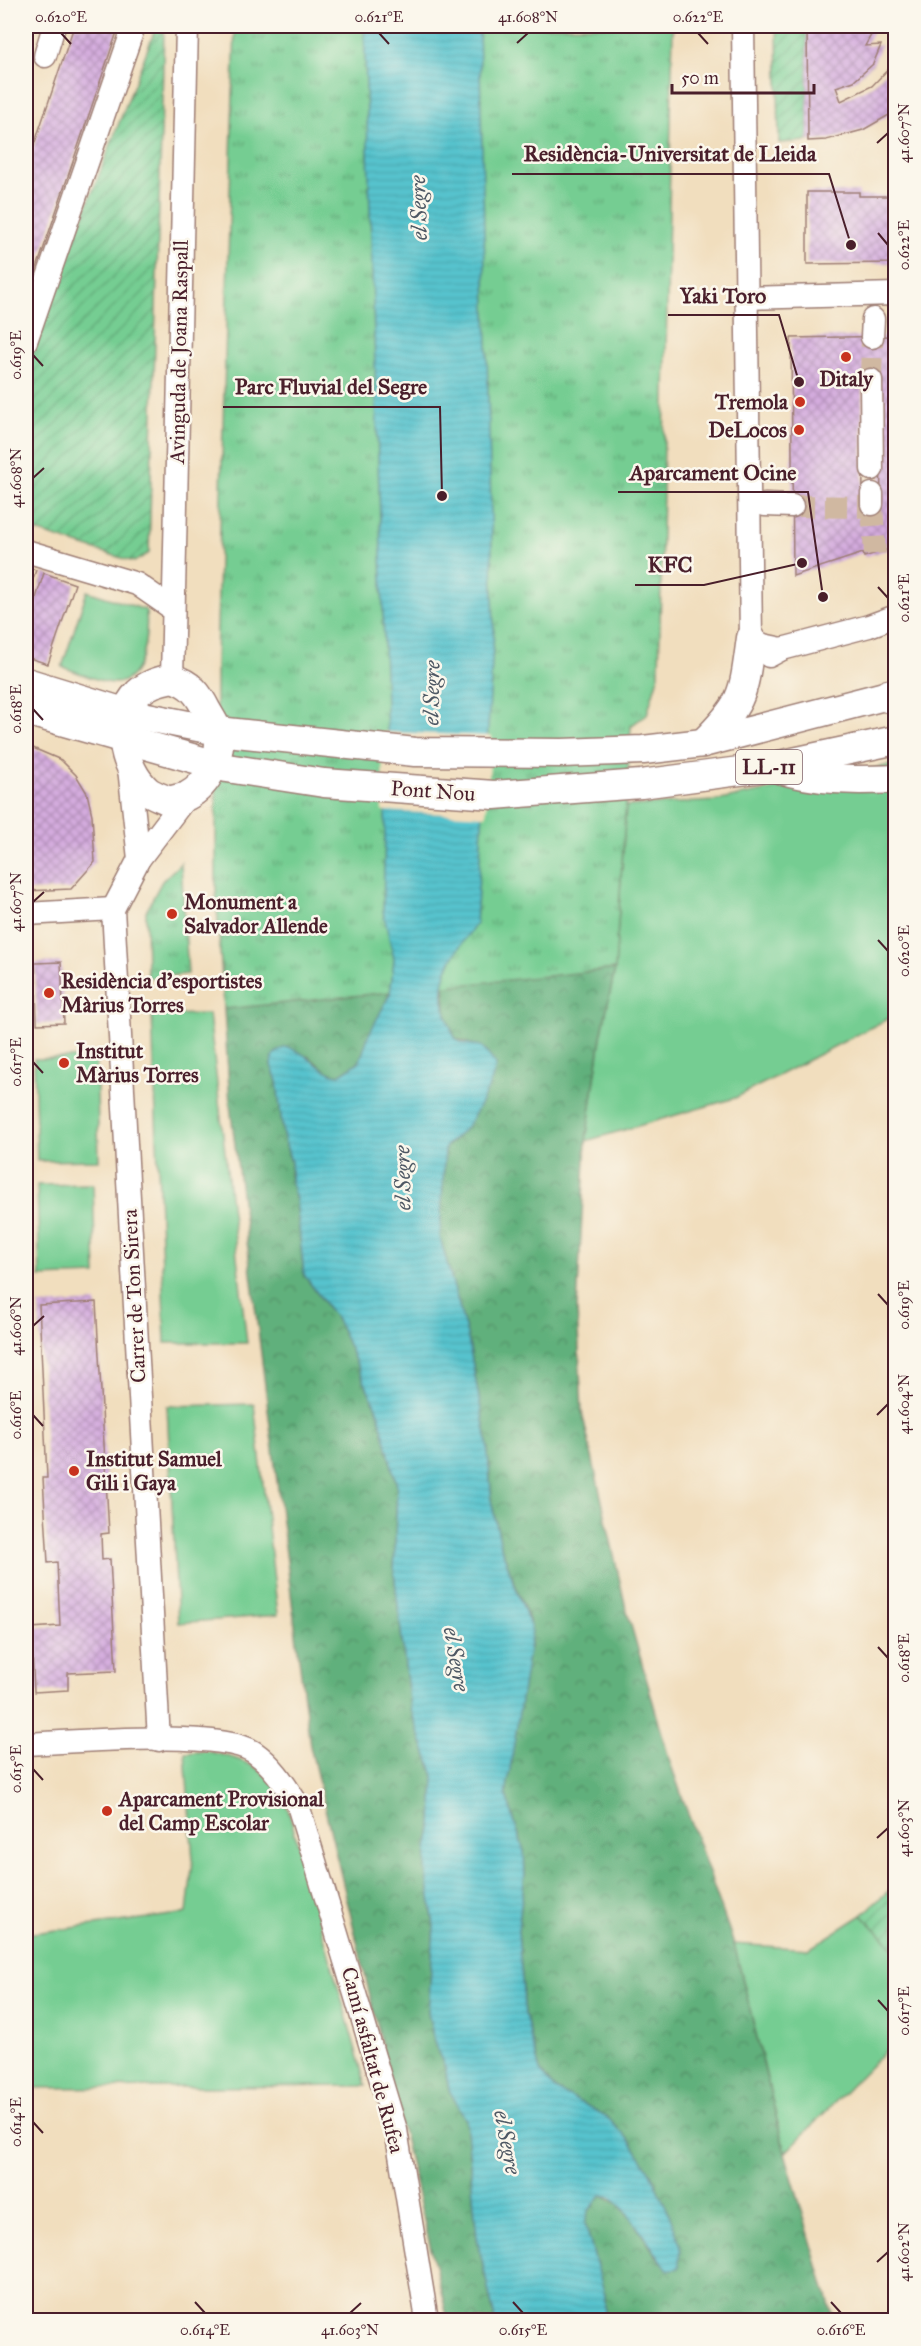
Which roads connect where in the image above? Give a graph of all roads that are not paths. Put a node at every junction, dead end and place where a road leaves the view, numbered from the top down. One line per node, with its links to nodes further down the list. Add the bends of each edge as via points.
1 (54, 26): 5 (street)
2 (134, 26): 8 (street)
3 (187, 26): 14 (street, Avinguda de Joana Raspall)
4 (743, 26): 7 (street)
5 (45, 56)
6 (896, 294): 7 (street)
7 (746, 298): 18 (street)
8 (28, 326)
9 (871, 380): 10 (street)
10 (872, 469)
11 (765, 505): 12 (street)
12 (792, 506)
13 (26, 551): 15 (street)
14 (174, 563): 15 (street); 16 (street, Avinguda de Joana Raspall)
15 (137, 584): 16 (street)
16 (173, 609): 21 (street, Avinguda de Joana Raspall)
17 (896, 616): 19 (street)
18 (751, 638): 19 (street); 20 (main road)
19 (782, 649): 20 (street)
20 (747, 666): 28 (main road, via 744,690 732,714)
21 (172, 678): 25 (main road, via 188,683); 26 (main road, via 153,682 136,695)
22 (26, 682): 26 (main road)
23 (893, 695): 28 (main road, LL-11)
24 (26, 711): 26 (main road)
25 (227, 732): 26 (main road, Pont Nou); 28 (main road, Pont Nou / LL-11, via 415,752 562,753); 29 (main road, via 219,746)
26 (126, 740): 29 (main road, Pont Nou); 32 (main road, via 148,791 169,801); 33 (street)
27 (896, 740): 30 (main road, LL-11)
28 (703, 743)
29 (220, 766): 30 (main road, Pont Nou / LL-11, via 324,783 494,795 641,784); 32 (main road)
30 (770, 767): 31 (main road, via 842,782)
31 (896, 779)
32 (187, 796): 33 (street)
33 (139, 859): 34 (street)
34 (113, 909): 35 (street); 36 (street, Carrer de Ton Sirera)
35 (26, 914)
36 (159, 1740): 37 (street, Camí asfaltat de Rufea); 38 (street, Camí asfaltat de Rufea, via 214,1740 252,1751 274,1769 298,1805 396,2130)
37 (26, 1744)
38 (427, 2320)

